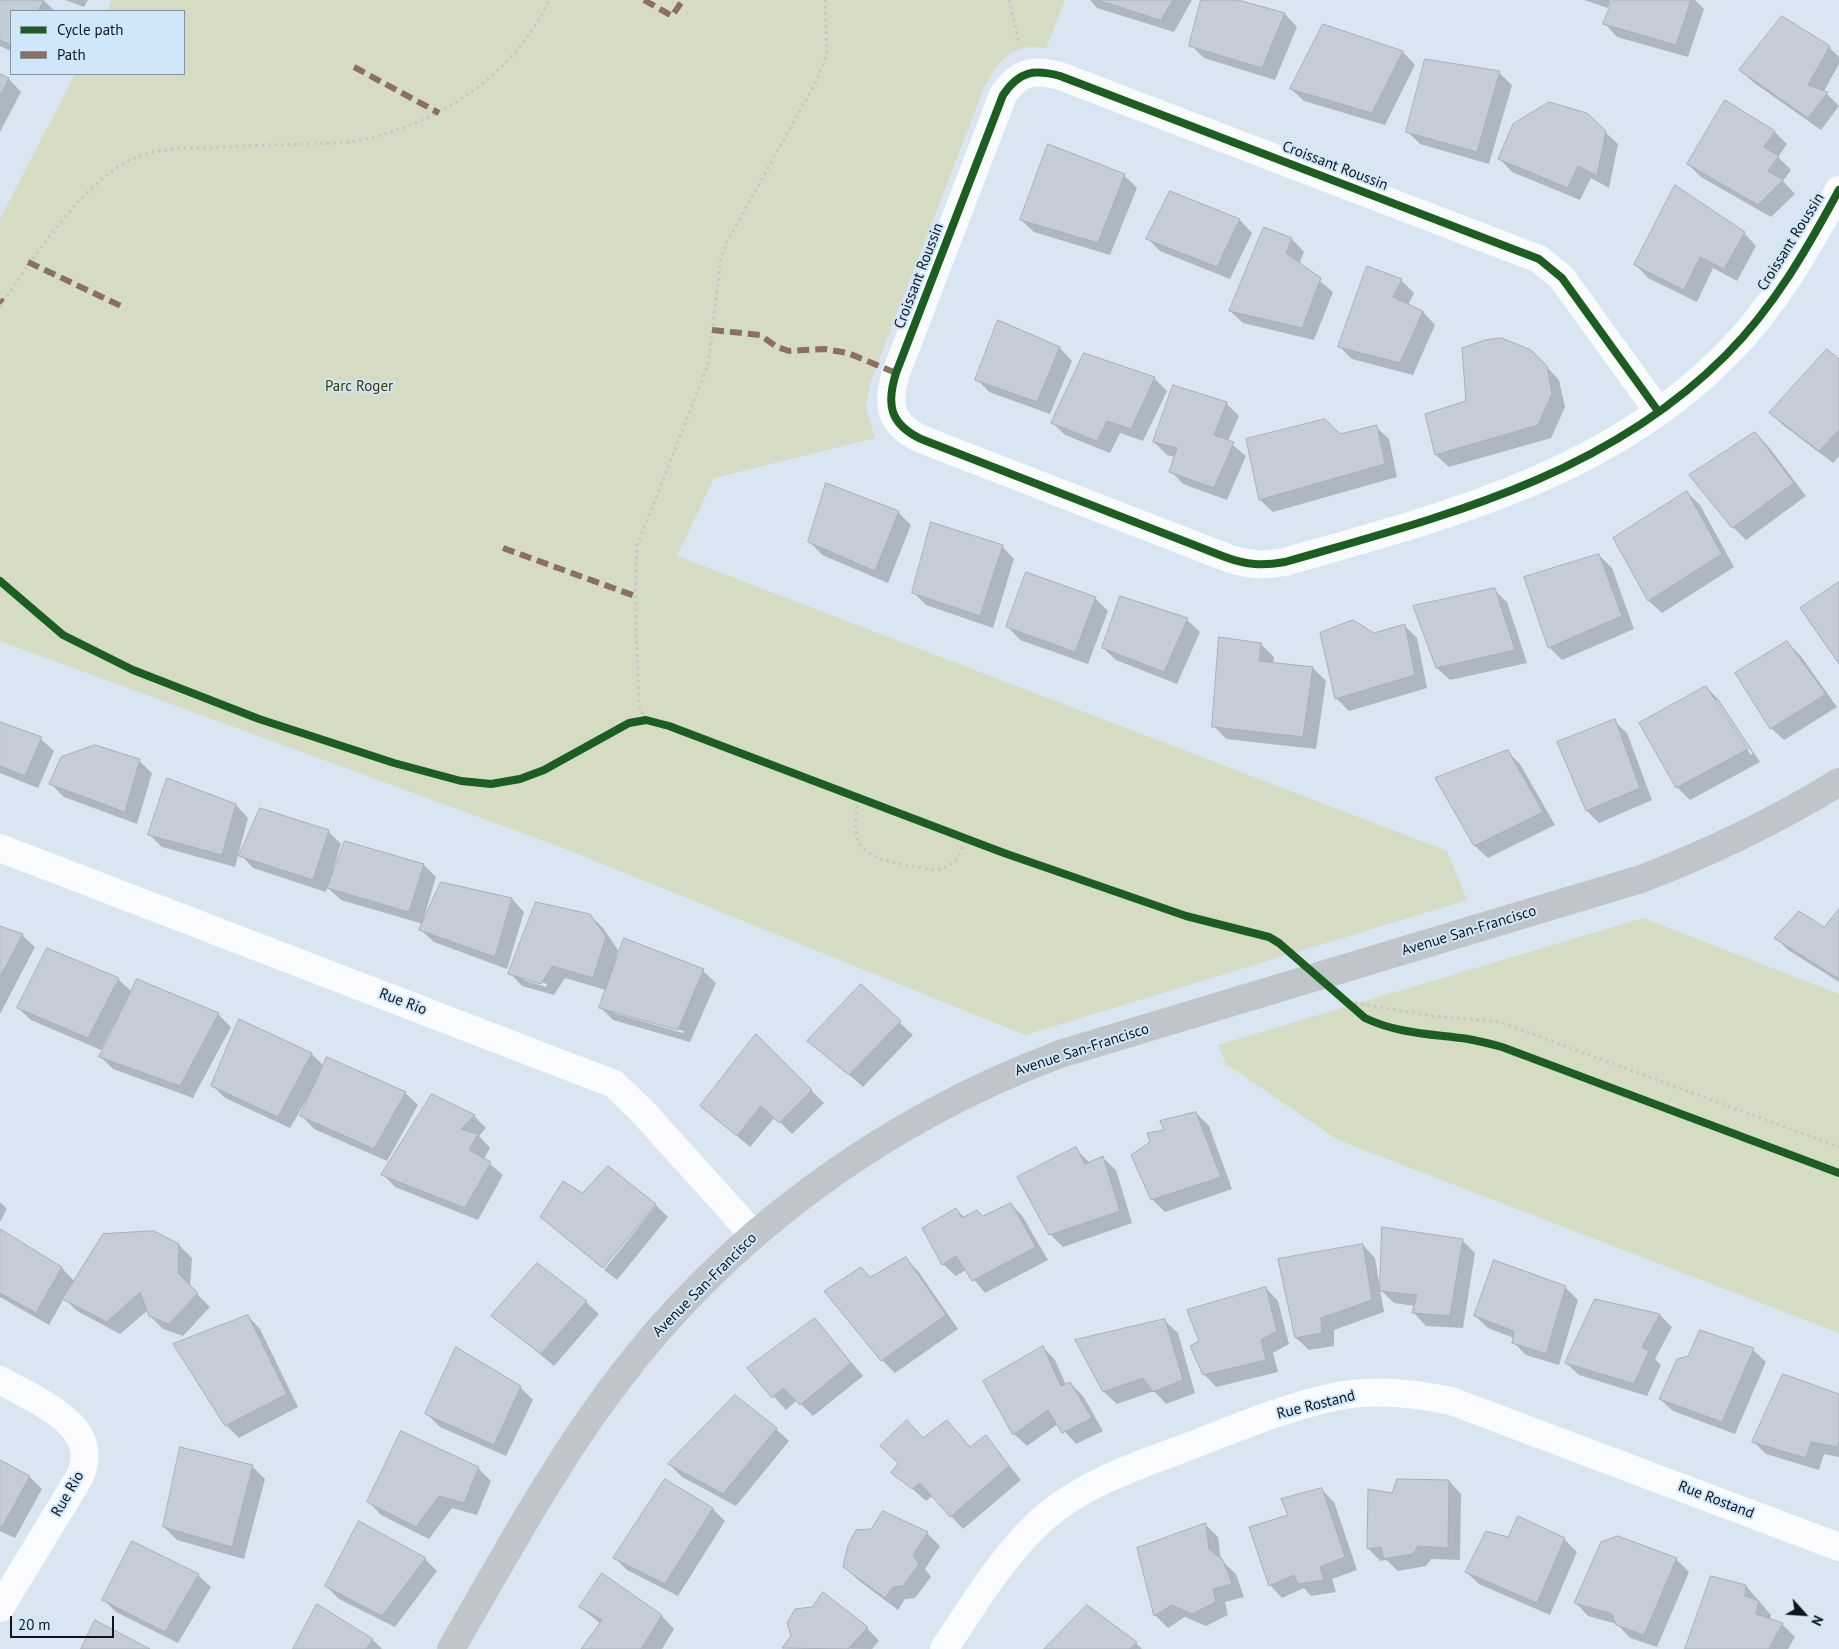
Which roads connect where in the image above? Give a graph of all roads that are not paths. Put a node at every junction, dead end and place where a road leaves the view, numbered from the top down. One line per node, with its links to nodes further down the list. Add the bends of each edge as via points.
1 (1839, 190): 2 (street, Croissant Roussin, via 1796,266 1752,326 1707,373)
2 (1658, 412): 2 (street, Croissant Roussin, via 1594,453 1525,486 1452,513 1262,566 1225,558 920,439 899,424 889,399 1003,95 1019,78 1042,71 1539,259 1562,278)
3 (1839, 782): 5 (street, Avenue San-Francisco, via 1762,827 1641,879 1060,1054 1020,1069 942,1106 877,1145)
4 (0, 848): 5 (street, Rue Rio, via 614,1084)
5 (753, 1234): 9 (street, Avenue San-Francisco, via 653,1337 613,1386 582,1429 527,1518)
6 (0, 1380): 8 (street, Rue Rio, via 72,1424 82,1437 86,1452 78,1478)
7 (1839, 1547): 10 (street, Rue Rostand, via 1451,1401 1396,1393 1338,1396 1258,1420 1122,1472 1065,1502 1025,1537)
8 (0, 1608)
9 (451, 1649)
10 (944, 1649)

